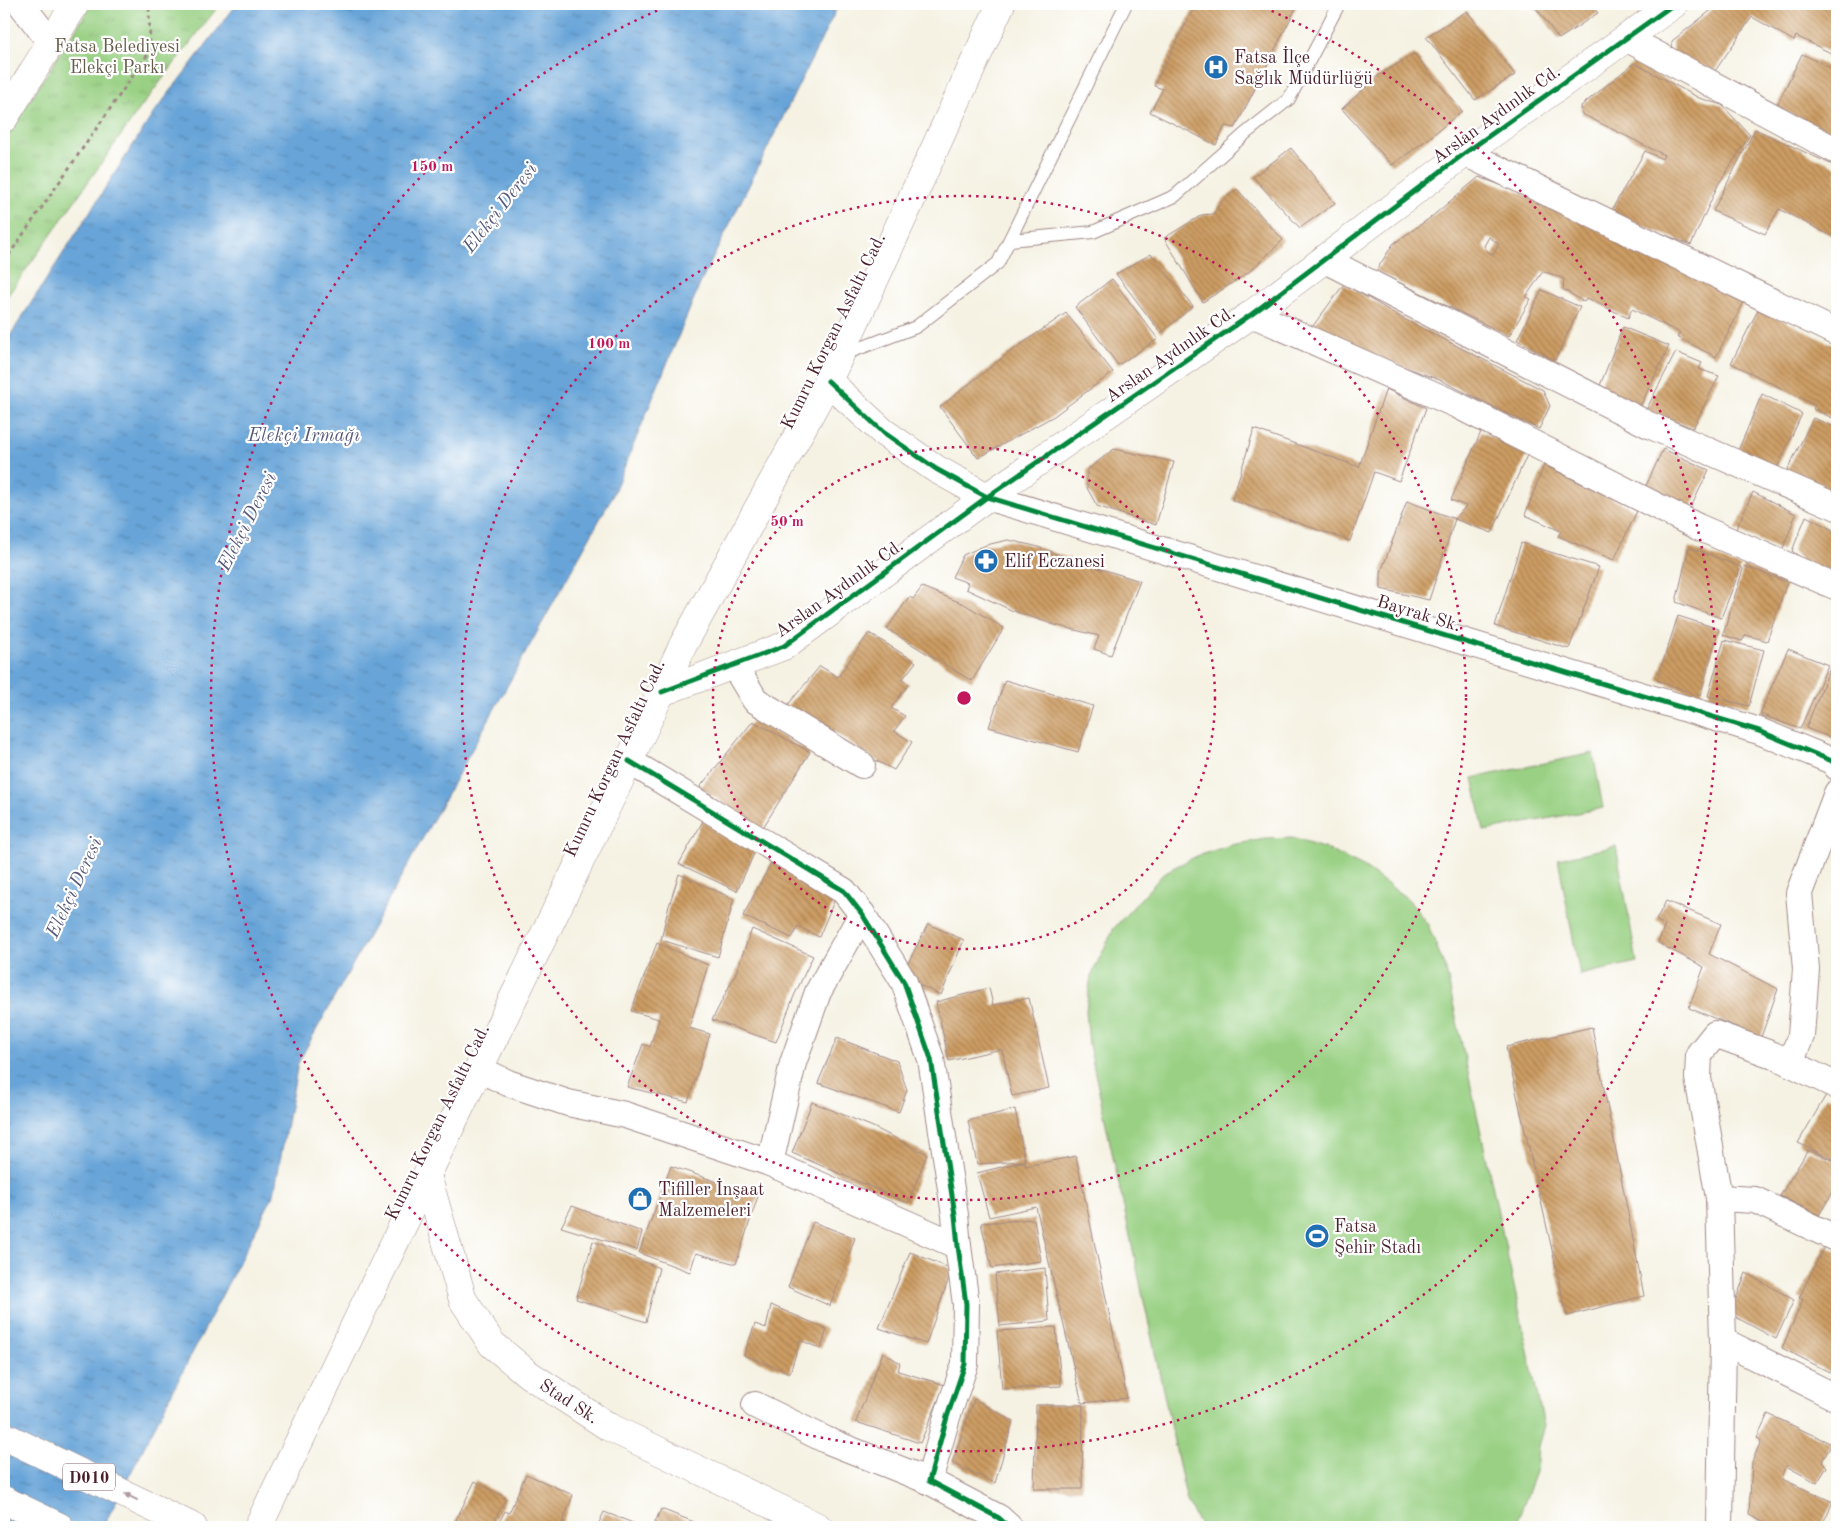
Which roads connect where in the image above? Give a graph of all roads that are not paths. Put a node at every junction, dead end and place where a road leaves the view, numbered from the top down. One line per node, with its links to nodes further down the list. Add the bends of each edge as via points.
1 (21, 4): 8 (street)
2 (75, 4): 8 (main road)
3 (1001, 4): 16 (main road, Kumru Korgan Asfaltı Cad.)
4 (1126, 4): 12 (lane)
5 (1338, 4): 12 (lane, via 1289,100 1246,132 1175,196 1093,232)
6 (1674, 4): 7 (main road, Arslan Aydınlık Cd.)
7 (1626, 38): 10 (street); 11 (main road, Arslan Aydınlık Cd.)
8 (51, 43): 9 (main road)
9 (4, 118)
10 (1837, 152)
11 (1465, 153): 13 (main road, Arslan Aydınlık Cd.); 15 (street)
12 (1010, 240): 16 (lane, via 998,263 916,327)
13 (1323, 259): 14 (main road, Arslan Aydınlık Cd.); 19 (street, via 1648,425)
14 (1252, 314): 18 (main road, Arslan Aydınlık Cd.); 20 (street, via 1457,405 1698,527)
15 (1837, 333)
16 (840, 356): 17 (main road, Kumru Korgan Asfaltı Cad.)
17 (828, 381): 18 (main road, via 883,432 936,469); 22 (main road, Kumru Korgan Asfaltı Cad., via 683,645)
18 (988, 497): 21 (main road, Arslan Aydınlık Cd., via 784,646); 25 (street, Bayrak Sk., via 1759,731 1832,761)
19 (1837, 507)
20 (1837, 587)
21 (734, 665): 22 (main road, Arslan Aydınlık Cd.); 24 (street, via 755,700)
22 (662, 692): 23 (main road, Kumru Korgan Asfaltı Cad.)
23 (629, 761): 27 (street, via 844,891); 29 (main road, Kumru Korgan Asfaltı Cad.)
24 (862, 765)
25 (1837, 767)
26 (1837, 793): 28 (street, via 1799,893 1806,968 1801,1036)
27 (862, 914): 31 (street, via 818,992 793,1063); 35 (street, via 904,982 931,1059)
28 (1790, 1063): 30 (street); 33 (street, via 1715,1034 1699,1054 1698,1078)
29 (479, 1069): 31 (street, via 508,1083 568,1103 625,1115); 32 (main road, Kumru Korgan Asfaltı Cad.)
30 (1837, 1086)
31 (770, 1163): 35 (street)
32 (427, 1174): 44 (main road, Kumru Korgan Asfaltı Cad.); 45 (main road, Stad Sk., via 463,1300 492,1344 528,1374 609,1428)
33 (1719, 1198): 34 (street, via 1754,1200); 36 (street)
34 (1837, 1239)
35 (958, 1246): 40 (street, via 966,1304 965,1364)
36 (1723, 1341): 37 (street); 47 (street)
37 (1837, 1398)
38 (755, 1405): 40 (street, via 826,1440)
39 (4, 1436): 42 (main road, D010, one-way to 39)
40 (929, 1481): 46 (street, via 999,1518)
41 (4, 1500): 43 (main road)
42 (184, 1523)
43 (60, 1527)
44 (258, 1527)
45 (818, 1527)
46 (1009, 1527)
47 (1720, 1527)

